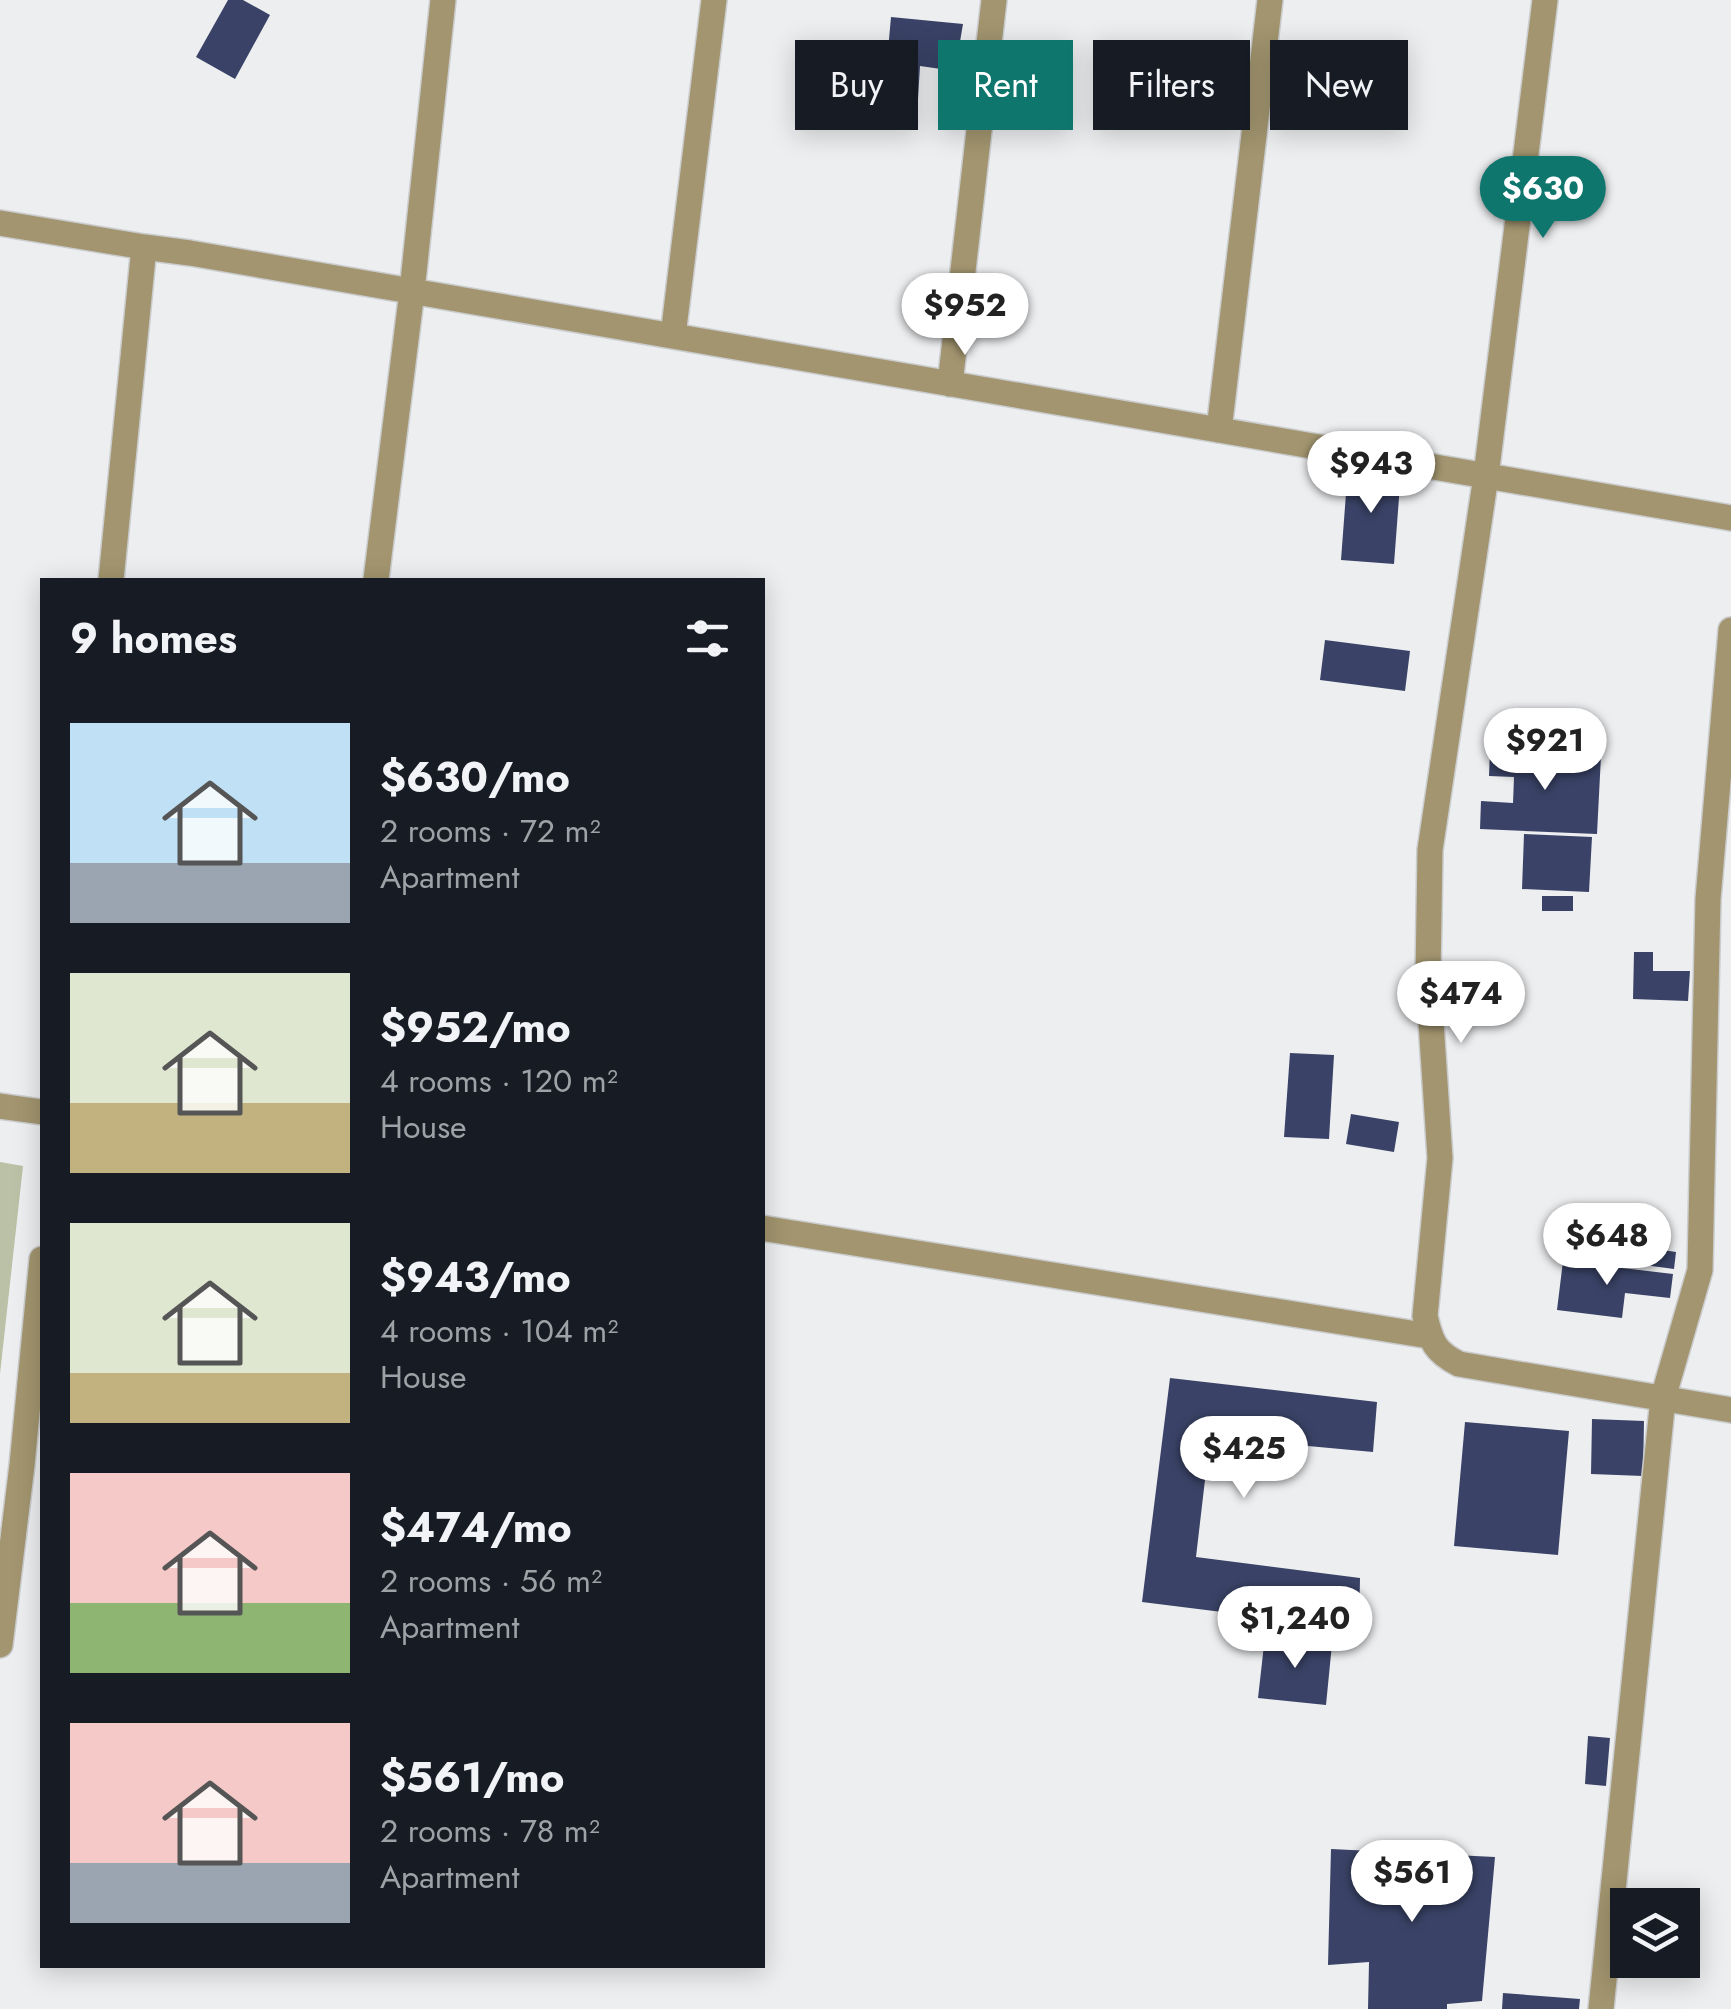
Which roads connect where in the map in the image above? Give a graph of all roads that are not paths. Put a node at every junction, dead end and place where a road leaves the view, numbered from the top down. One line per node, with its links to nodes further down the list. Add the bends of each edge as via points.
1 (443, 0): 8 (street)
2 (714, 0): 9 (street)
3 (994, 0): 10 (street)
4 (1270, 0): 11 (street)
5 (1546, 0): 12 (street)
6 (0, 223): 7 (street)
7 (144, 247): 8 (street); 14 (street)
8 (412, 292): 9 (street); 15 (street)
9 (672, 336): 10 (street)
10 (950, 384): 11 (street)
11 (1218, 430): 12 (street)
12 (1486, 476): 13 (street); 21 (street, via 1430,850 1428,976 1440,1158 1425,1316)
13 (1731, 518)
14 (110, 578)
15 (376, 578)
16 (1731, 630): 22 (street, via 1708,899 1700,1270)
17 (0, 1106): 18 (street)
18 (40, 1112)
19 (765, 1228): 21 (street)
20 (40, 1280): 24 (street)
21 (1429, 1336): 22 (street, via 1440,1355 1459,1364)
22 (1663, 1398): 23 (street); 25 (street)
23 (1731, 1410)
24 (0, 1644)
25 (1602, 2009)

